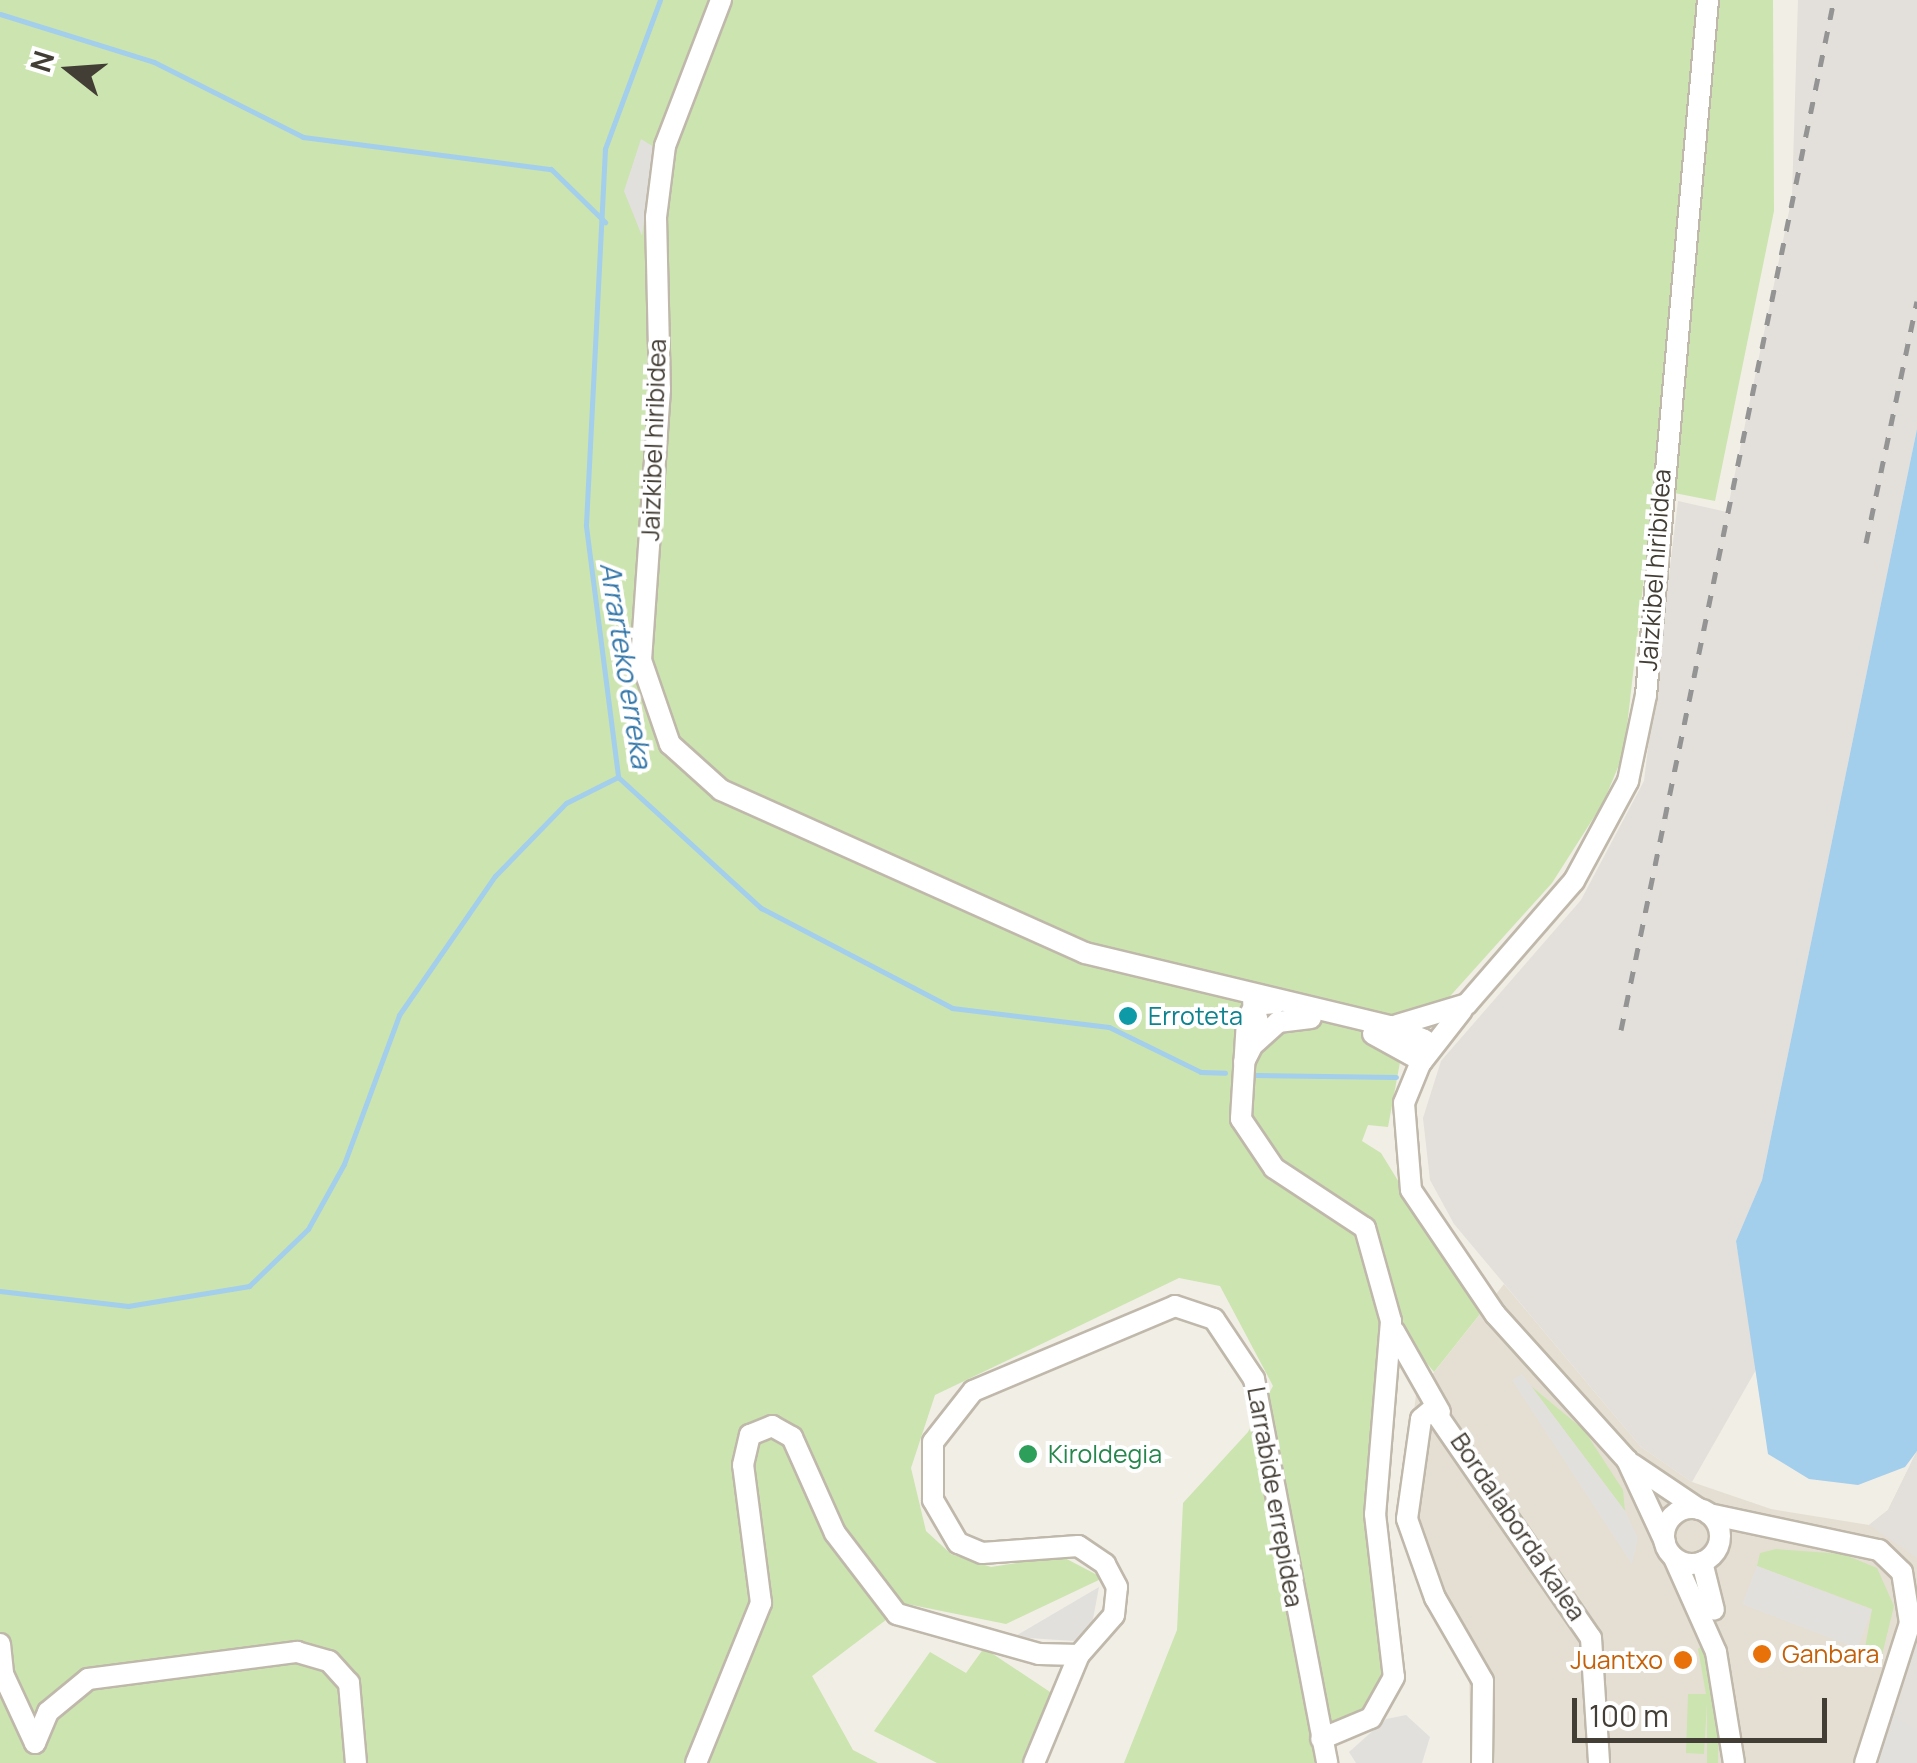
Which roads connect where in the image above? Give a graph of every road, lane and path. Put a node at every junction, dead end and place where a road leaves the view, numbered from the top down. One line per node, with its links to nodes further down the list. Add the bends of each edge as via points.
1 (721, 0): 3 (street, Jaizkibel hiribidea, via 664,146 656,217 660,389 642,660 653,712 681,758 721,790 1084,953)
2 (1708, 0): 4 (street, Jaizkibel hiribidea, via 1635,756 1574,881)
3 (1242, 999): 5 (street, Jaizkibel hiribidea); 7 (street); 7 (street)
4 (1467, 1004): 6 (street); 8 (street, Jaizkibel hiribidea)
5 (1308, 1012): 6 (street); 7 (street); 8 (street, via 1391,1040)
6 (1390, 1026): 8 (street, via 1424,1040)
7 (1249, 1040): 9 (street, via 1238,1072 1241,1119 1254,1146 1344,1208 1374,1241)
8 (1424, 1059): 11 (street, via 1400,1130 1411,1190 1495,1314)
9 (1392, 1321): 10 (street, Bordalaborda kalea); 18 (street, via 1376,1514 1394,1677 1366,1722)
10 (1434, 1410): 23 (street, via 1408,1519 1435,1598 1483,1680); 24 (street, Bordalaborda kalea, via 1591,1638)
11 (1626, 1460): 12 (street); 14 (street)
12 (1704, 1511): 13 (street); 14 (street, via 1672,1516); 15 (street)
13 (1787, 1534): 15 (street); 27 (street, via 1879,1550 1909,1588 1901,1663)
14 (1670, 1550): 15 (street); 25 (street, via 1716,1652)
15 (1710, 1555): 26 (street, via 1738,1682)
16 (0, 1644): 19 (street, via 8,1688 34,1743 48,1712 88,1679 298,1652 330,1661 349,1683)
17 (1079, 1655): 18 (street, Larrabide errepidea, via 1114,1615 1116,1587 1105,1564 1078,1546 982,1553 958,1542 933,1500 933,1442 973,1391 1161,1308 1201,1310 1234,1339 1254,1379); 20 (street, via 1039,1654 897,1614 835,1533 792,1436 761,1428 743,1447 762,1579 755,1633); 21 (street)
18 (1320, 1739): 22 (street)
19 (356, 1763)
20 (696, 1763)
21 (1034, 1763)
22 (1327, 1763)
23 (1482, 1763)
24 (1599, 1763)
25 (1734, 1763)
26 (1742, 1763)
27 (1865, 1763)

